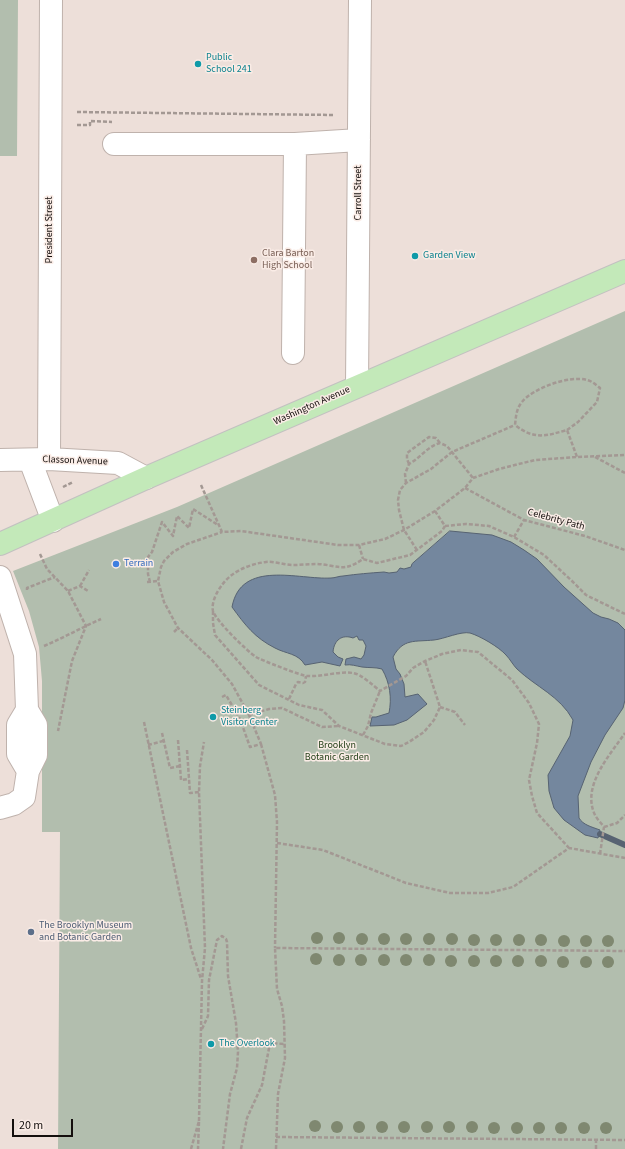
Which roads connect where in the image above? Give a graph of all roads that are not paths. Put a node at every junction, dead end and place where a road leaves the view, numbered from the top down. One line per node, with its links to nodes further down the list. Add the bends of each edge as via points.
1 (51, 0): 10 (street, President Street)
2 (360, 0): 3 (street, Carroll Street)
3 (359, 140): 5 (street); 8 (street, Carroll Street)
4 (114, 144): 5 (street)
5 (296, 144): 7 (street)
6 (625, 271): 8 (main road, Washington Avenue)
7 (293, 353)
8 (357, 386): 11 (main road, Washington Avenue)
9 (0, 460): 10 (street, Classon Avenue)
10 (40, 460): 11 (street, Classon Avenue, via 118,463); 12 (street, President Street)
11 (146, 478): 12 (main road, Washington Avenue)
12 (53, 521): 13 (main road, Washington Avenue)
13 (0, 544)
14 (0, 576): 15 (street, via 25,654 27,710 18,725 18,754 28,770 24,797 14,804)
15 (0, 808)

